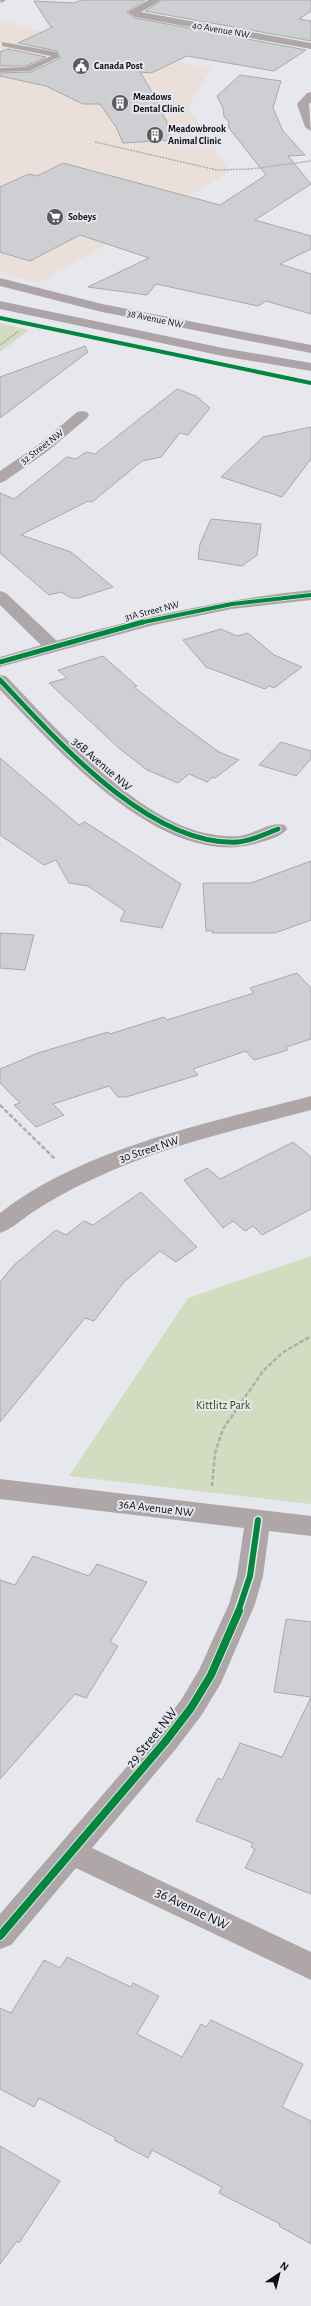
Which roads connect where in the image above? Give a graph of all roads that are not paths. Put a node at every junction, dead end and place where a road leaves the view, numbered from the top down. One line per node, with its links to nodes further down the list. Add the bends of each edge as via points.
1 (156, 0): 3 (street, 40 Avenue NW, via 133,12)
2 (5, 44): 4 (lane, via 54,54 55,57 28,69)
3 (311, 46)
4 (0, 70)
5 (311, 96): 6 (street, via 302,104)
6 (311, 127)
7 (0, 282): 9 (main road, 38 Avenue NW, via 102,308)
8 (0, 306): 10 (main road, 38 Avenue NW, via 223,352)
9 (311, 349)
10 (311, 367)
11 (82, 415): 12 (street, 32 Street NW, via 43,448)
12 (0, 478)
13 (311, 595): 15 (street, 31A Street NW, via 265,599 205,609)
14 (0, 596): 15 (street)
15 (52, 646): 16 (street, 31A Street NW)
16 (0, 662)
17 (0, 680): 18 (street, 36B Avenue NW, via 108,787 170,826 207,839 236,842)
18 (278, 829)
19 (311, 1103): 20 (street, 30 Street NW, via 164,1143 123,1157 75,1178 39,1198)
20 (0, 1225)
21 (0, 1489): 22 (street, 36A Avenue NW)
22 (258, 1520): 23 (street, 36A Avenue NW); 24 (street, 29 Street NW, via 246,1590 211,1676 165,1742)
23 (311, 1526)
24 (72, 1852): 25 (street, 29 Street NW); 26 (street, 36 Avenue NW)
25 (0, 1936)
26 (311, 1967)

